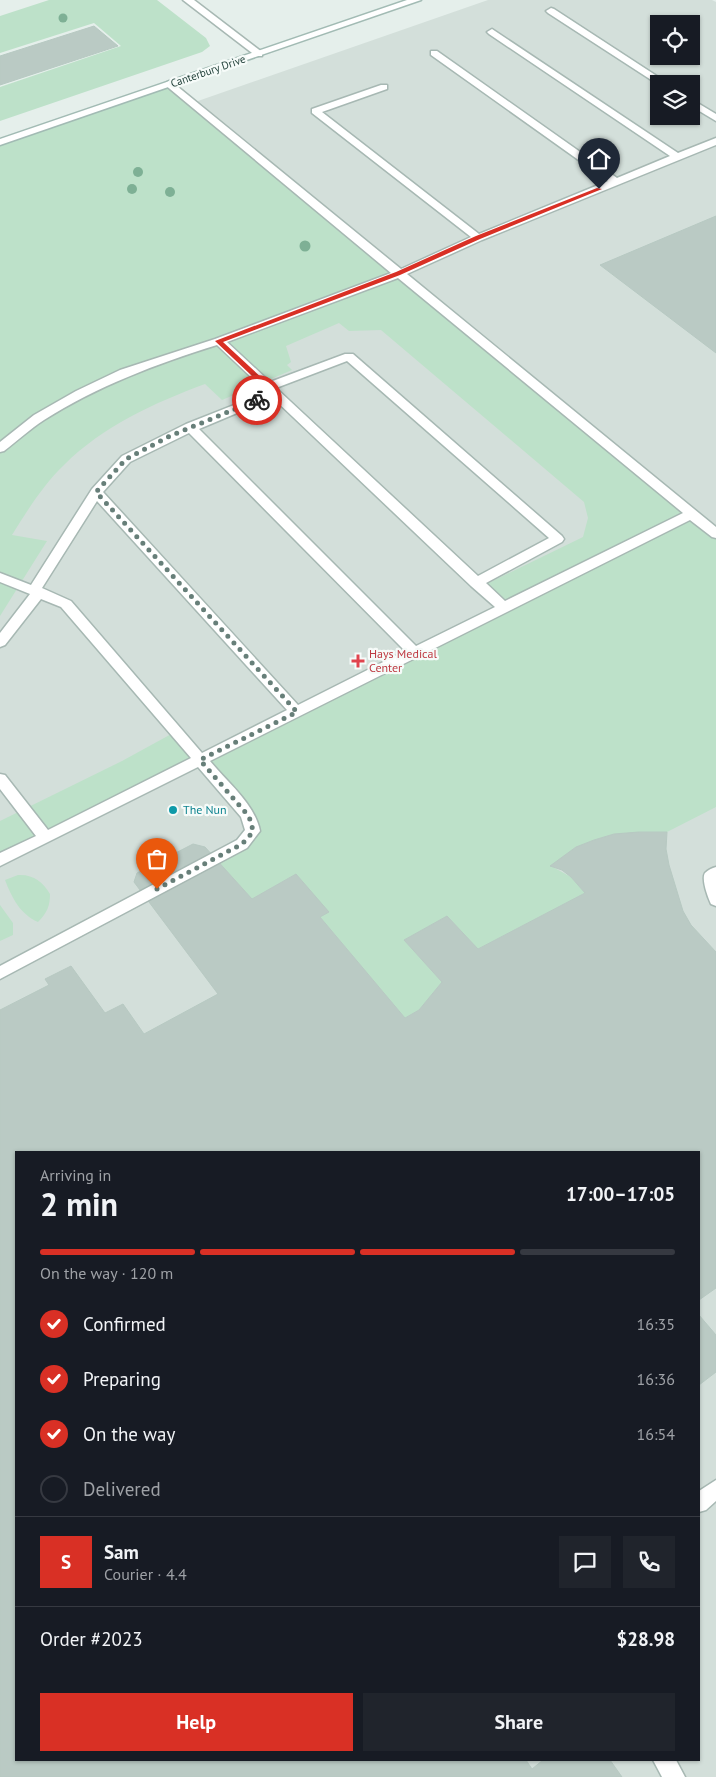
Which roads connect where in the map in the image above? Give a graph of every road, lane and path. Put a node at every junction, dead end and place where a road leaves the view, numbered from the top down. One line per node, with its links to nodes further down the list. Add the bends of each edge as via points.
1 (188, 0): 6 (main road)
2 (416, 0): 6 (main road, Canterbury Drive)
3 (550, 11): 7 (main road)
4 (492, 32): 14 (main road)
5 (434, 53): 15 (main road)
6 (258, 54): 8 (main road, Canterbury Drive)
7 (650, 75)
8 (169, 84): 13 (main road, Canterbury Drive); 17 (main road)
9 (384, 87): 16 (main road, via 315,111)
10 (700, 108): 11 (main road)
11 (716, 118)
12 (716, 141): 14 (main road)
13 (0, 142)
14 (678, 157): 15 (main road)
15 (616, 182): 16 (main road)
16 (478, 238): 17 (main road)
17 (398, 274): 18 (main road); 23 (main road)
18 (218, 341): 19 (main road); 21 (main road, via 170,356 80,394 38,418)
19 (272, 390): 20 (main road); 26 (main road); 26 (main road, via 349,356 558,540)
20 (190, 427): 22 (main road, via 126,459); 30 (main road)
21 (0, 448)
22 (96, 492): 27 (main road); 31 (main road)
23 (692, 514): 24 (main road); 28 (main road)
24 (716, 534)
25 (0, 577): 27 (main road)
26 (476, 583): 28 (main road)
27 (37, 591): 29 (main road); 32 (main road, via 66,604)
28 (504, 608): 30 (main road)
29 (0, 642)
30 (415, 653): 31 (main road)
31 (297, 712): 32 (main road)
32 (200, 760): 34 (main road); 38 (main road, via 251,821 253,832 247,840)
33 (0, 778): 34 (main road)
34 (45, 837): 35 (main road)
35 (0, 860)
36 (716, 873): 37 (main road, via 711,876)
37 (716, 900)
38 (0, 973)
39 (716, 1489): 40 (main road)
40 (700, 1502)
41 (664, 1761): 42 (main road)
42 (675, 1777)

